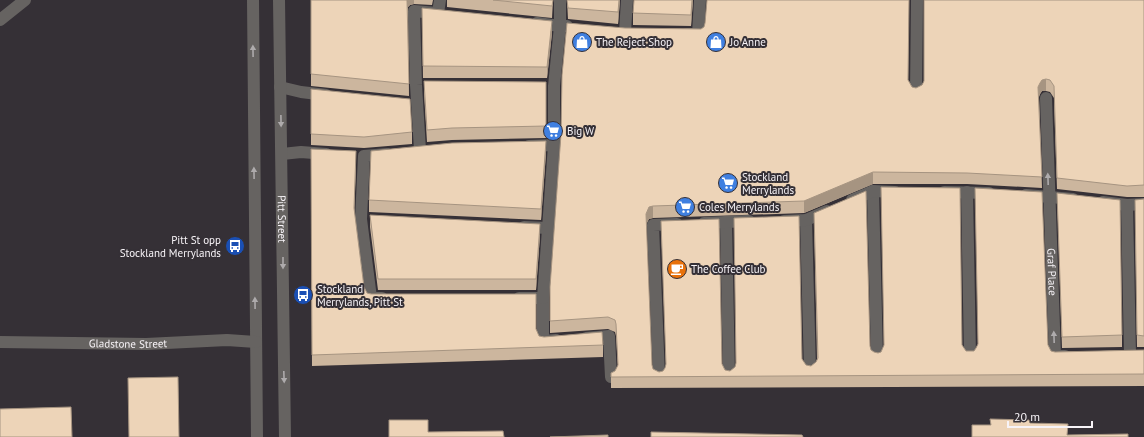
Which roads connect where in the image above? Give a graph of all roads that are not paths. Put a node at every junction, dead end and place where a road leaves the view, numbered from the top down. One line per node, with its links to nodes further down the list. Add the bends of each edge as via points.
1 (25, 0): 11 (street)
2 (253, 0): 50 (street, one-way to 2)
3 (279, 0): 21 (street, Pitt Street)
4 (440, 0): 9 (street)
5 (560, 0): 13 (street)
6 (627, 0): 16 (street)
7 (700, 0): 18 (street, via 698,34)
8 (917, 0): 22 (street)
9 (438, 13): 10 (street); 19 (street, via 414,11)
10 (453, 14)
11 (0, 20)
12 (522, 22): 13 (street)
13 (560, 26): 14 (street); 27 (street, via 550,86)
14 (582, 28)
15 (611, 30): 16 (street)
16 (625, 32): 17 (street)
17 (640, 32)
18 (676, 33)
19 (416, 85): 20 (street); 26 (street)
20 (431, 85)
21 (280, 87): 23 (street); 31 (street, Pitt Street, one-way to 31)
22 (916, 92)
23 (340, 96)
24 (1046, 98): 37 (street, Graf Place, one-way to 24)
25 (402, 102): 26 (street)
26 (417, 104): 30 (street)
27 (554, 145): 28 (street); 45 (street)
28 (518, 146)
29 (433, 149): 30 (street)
30 (420, 150): 46 (street, via 360,156 371,298)
31 (282, 154): 32 (street, via 302,152); 62 (street, Pitt Street, one-way to 62)
32 (340, 155)
33 (873, 191): 34 (street); 40 (street); 56 (street)
34 (904, 192)
35 (935, 192): 36 (street)
36 (967, 192): 37 (street); 54 (street)
37 (1049, 196): 39 (street); 55 (street, Graf Place, one-way to 37, via 1055,356)
38 (1144, 204): 39 (street)
39 (1127, 205): 51 (street)
40 (806, 220): 42 (street); 57 (street)
41 (758, 221): 43 (street)
42 (774, 221)
43 (726, 222): 58 (street); 59 (street, via 653,225)
44 (509, 226): 45 (street)
45 (548, 228): 48 (street)
46 (394, 298)
47 (511, 298): 48 (street)
48 (542, 298): 60 (street, via 543,341 609,336)
49 (0, 342): 50 (street, Gladstone Street)
50 (256, 342): 61 (street)
51 (1130, 354): 52 (street); 53 (street)
52 (1144, 354)
53 (1115, 355)
54 (970, 356)
55 (1077, 356)
56 (877, 357)
57 (810, 370)
58 (729, 375)
59 (659, 376)
60 (611, 377)
61 (257, 437)
62 (285, 437)

